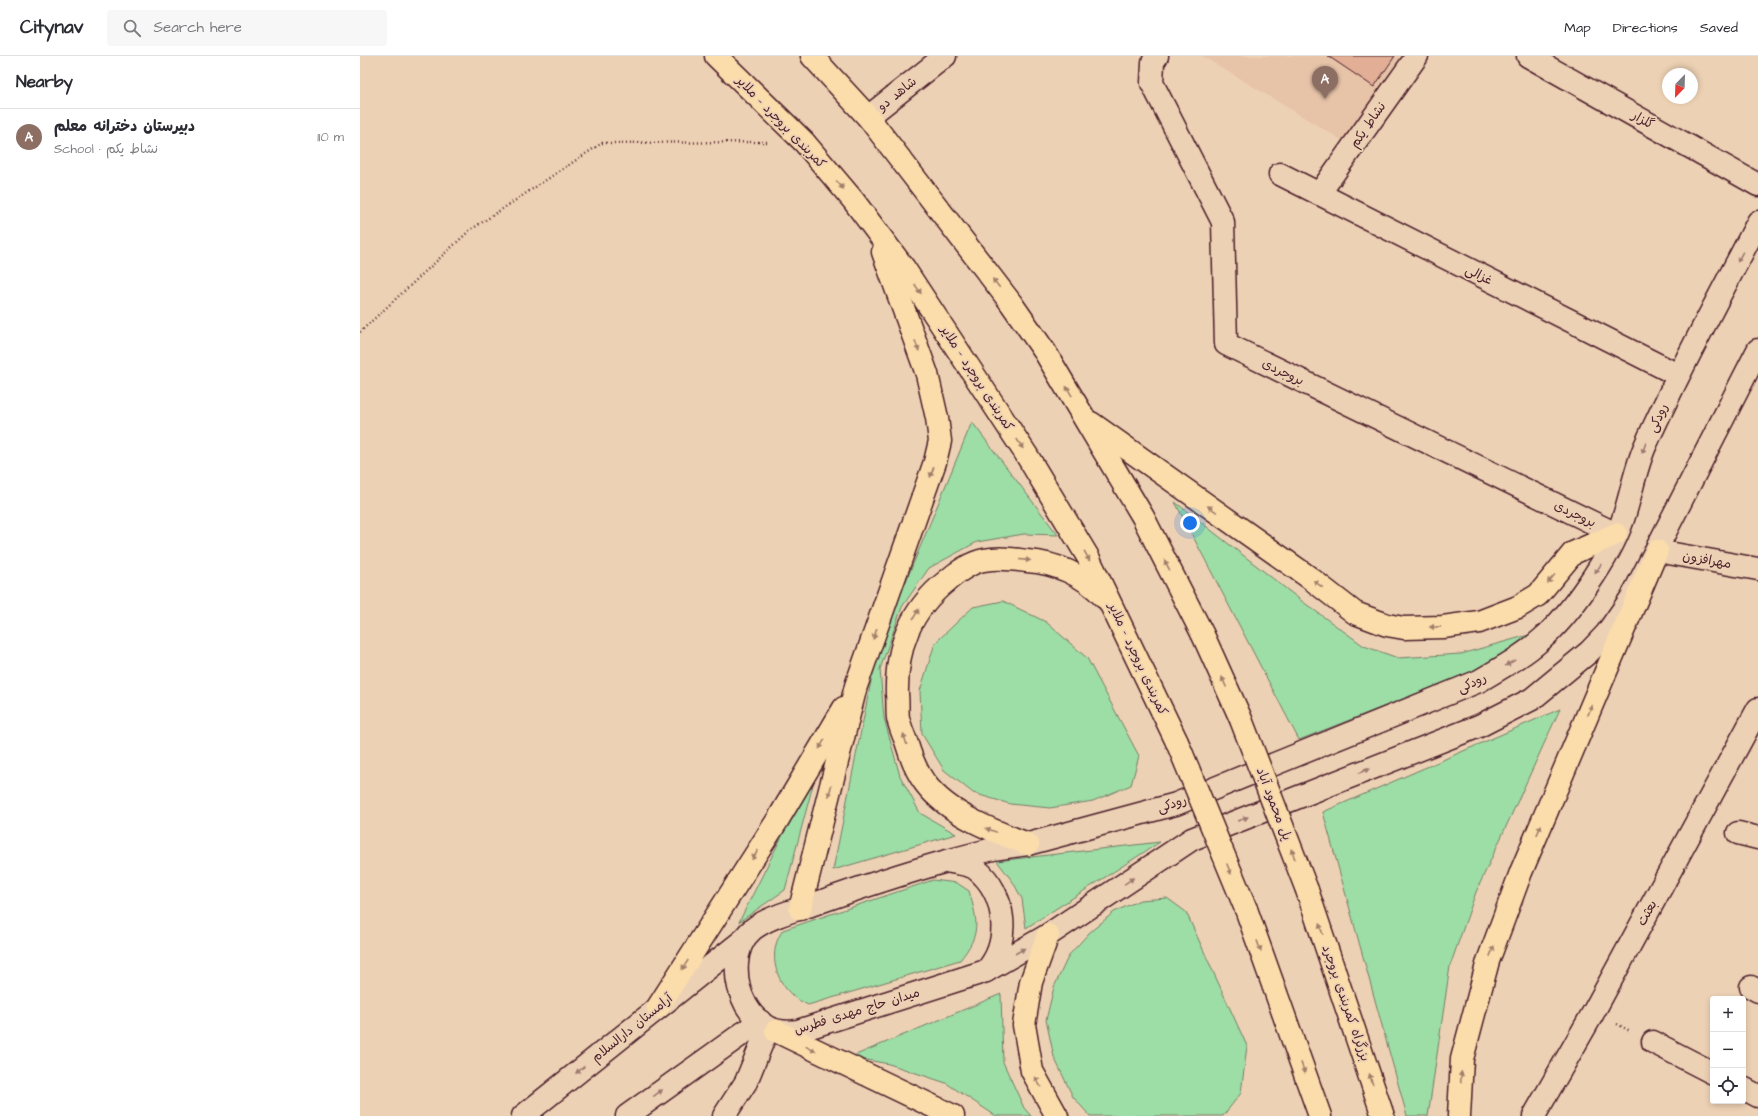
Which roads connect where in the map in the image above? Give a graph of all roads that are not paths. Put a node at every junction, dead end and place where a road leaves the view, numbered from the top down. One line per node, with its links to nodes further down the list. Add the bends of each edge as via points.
1 (716, 56): 12 (highway, کمربندی بروجرد - ملایر, one-way to 12, via 804,142)
2 (812, 56): 7 (highway)
3 (944, 56): 7 (street, شاهد دو)
4 (1157, 56): 16 (street, بروجردی, via 1152,83 1223,222 1226,344)
5 (1417, 56): 10 (street, نشاط یکم)
6 (1528, 56): 9 (street, گلزار)
7 (868, 117): 15 (highway, one-way to 7, via 1011,303)
8 (1280, 174): 10 (street, غزالی)
9 (1758, 185)
10 (1320, 194): 14 (street, غزالی)
11 (1758, 222): 14 (street, رودکی, one-way to 14)
12 (876, 230): 19 (highway, کمربندی بروجرد - ملایر, one-way to 19, via 904,268 1026,454 1088,556); 20 (highway, one-way to 20, via 927,374 938,418 940,441 935,462)
13 (1758, 350): 17 (street)
14 (1678, 375): 16 (street, رودکی, one-way to 16, via 1645,446)
15 (1086, 419): 16 (highway, one-way to 15, via 1573,553 1538,595 1518,607 1479,622 1443,627 1404,628 1355,613 1310,578); 24 (highway, پل محمود آباد, one-way to 15, bridge, via 1240,717 1204,635 1143,517)
16 (1616, 534): 22 (street, رودکی, one-way to 22, via 1588,584 1543,638 1515,660 1479,681 1176,804)
17 (1657, 552): 18 (street, مهرافزون); 26 (street, one-way to 17, via 1192,839 1479,726 1532,699 1589,652 1607,633 1632,597); 42 (highway, one-way to 17, via 1462,1058 1488,961 1521,872)
18 (1758, 569)
19 (1114, 607): 22 (highway, one-way to 19, via 984,827 944,802 925,783 910,755 898,718 897,672 908,628 920,607 937,588 958,572 983,560 1041,562 1071,572 1096,588); 35 (highway, کمربندی بروجرد - ملایر, one-way to 35, bridge, via 1178,742 1246,909)
20 (856, 686): 25 (highway, one-way to 25); 29 (highway, one-way to 29, via 777,821)
21 (1758, 709): 43 (street, بعثت, via 1593,1013)
22 (1028, 844): 23 (street, رودکی, via 993,849)
23 (947, 861): 25 (street, via 872,883); 28 (street, via 976,868 996,896 1003,930 1001,944)
24 (1307, 890): 41 (highway, بزرگراه کمربندی بروجرد, one-way to 24)
25 (800, 909): 27 (street, via 768,920 752,930)
26 (1048, 935): 28 (street, one-way to 26); 40 (highway, one-way to 26, via 1032,1071 1024,1025 1031,982)
27 (742, 941): 29 (street, آرامستان دارالسلام); 30 (street, via 738,958 738,989 747,1006)
28 (986, 971): 30 (street, میدان حاج مهدی فطرس, via 798,1031)
29 (658, 1007): 36 (street, آرامستان دارالسلام, one-way to 36)
30 (768, 1027): 37 (street, one-way to 30); 38 (street, via 746,1082); 39 (highway, one-way to 39)
31 (1653, 1042): 32 (street)
32 (1710, 1071)
33 (1746, 1090): 34 (street)
34 (1758, 1096)
35 (1313, 1110)
36 (523, 1116)
37 (627, 1116)
38 (724, 1116)
39 (953, 1116)
40 (1057, 1116)
41 (1383, 1116)
42 (1459, 1116)
43 (1534, 1116)

